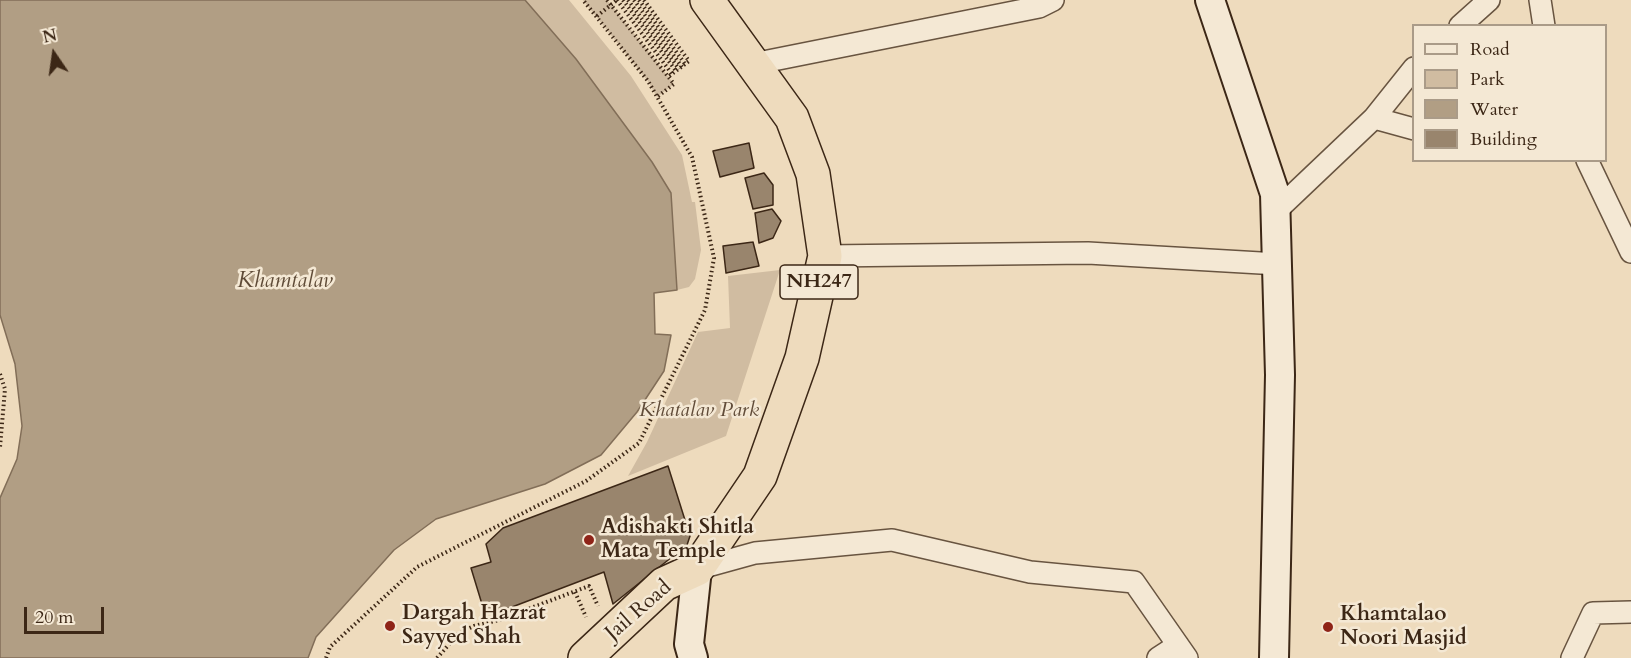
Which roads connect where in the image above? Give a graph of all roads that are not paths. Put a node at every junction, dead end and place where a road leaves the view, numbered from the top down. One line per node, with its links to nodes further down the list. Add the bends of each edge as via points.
1 (707, 0): 8 (highway, NH247)
2 (1053, 0): 8 (street, via 1039,7)
3 (1209, 0): 13 (street, via 1275,194)
4 (1489, 0): 6 (street)
5 (1540, 0): 7 (street)
6 (1462, 24)
7 (1544, 24)
8 (753, 64): 15 (highway, NH247, via 792,118 813,174)
9 (1412, 69): 10 (street)
10 (1374, 118): 11 (street); 13 (street)
11 (1412, 129)
12 (1588, 162): 14 (street)
13 (1276, 211): 16 (street)
14 (1631, 252)
15 (825, 256): 16 (street, via 1088,253); 17 (highway, NH247, via 802,358 759,476)
16 (1278, 264): 23 (street, via 1280,375)
17 (697, 569): 19 (street, via 755,553 892,540 1030,572 1134,582); 20 (highway, Jail Road, via 664,584); 21 (street, via 689,644)
18 (1631, 612): 24 (street, via 1593,613)
19 (1183, 652): 22 (street)
20 (585, 658)
21 (693, 658)
22 (1158, 658)
23 (1274, 658)
24 (1572, 658)

